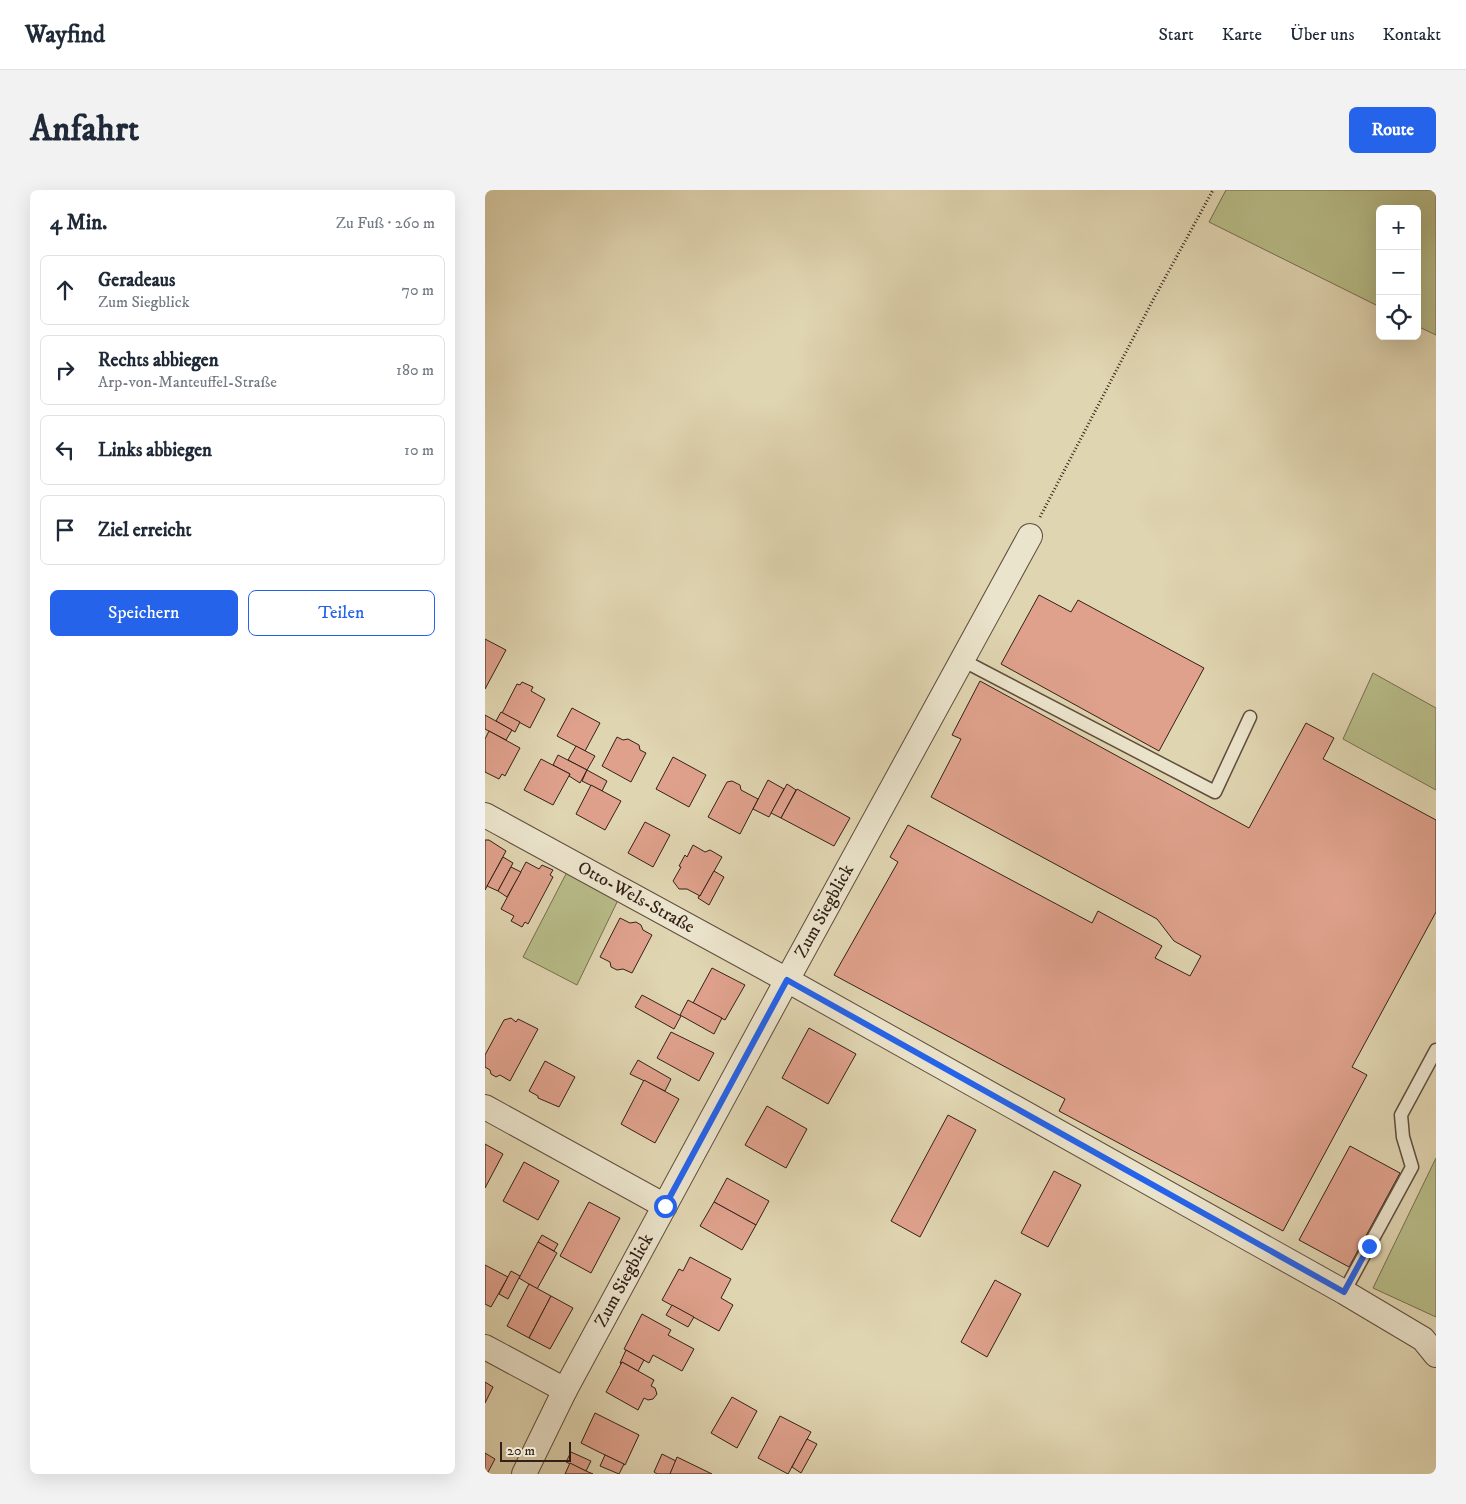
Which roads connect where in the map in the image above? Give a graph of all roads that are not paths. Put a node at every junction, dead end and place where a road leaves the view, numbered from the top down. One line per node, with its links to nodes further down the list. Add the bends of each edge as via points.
1 (1030, 536): 2 (street, Zum Siegblick)
2 (962, 660): 3 (lane, via 1215,792); 5 (street, Zum Siegblick)
3 (1251, 717)
4 (485, 815): 5 (street, Otto-Wels-Straße)
5 (787, 980): 8 (street, Zum Siegblick); 9 (street, Otto-Wels-Straße)
6 (1436, 1050): 9 (lane, via 1401,1115 1403,1137 1412,1167)
7 (485, 1107): 8 (street)
8 (665, 1206): 12 (street, Zum Siegblick)
9 (1344, 1292): 11 (street, Otto-Wels-Straße, via 1423,1339)
10 (485, 1347): 12 (street)
11 (1436, 1355)
12 (565, 1390): 13 (street, Zum Siegblick)
13 (524, 1474)

